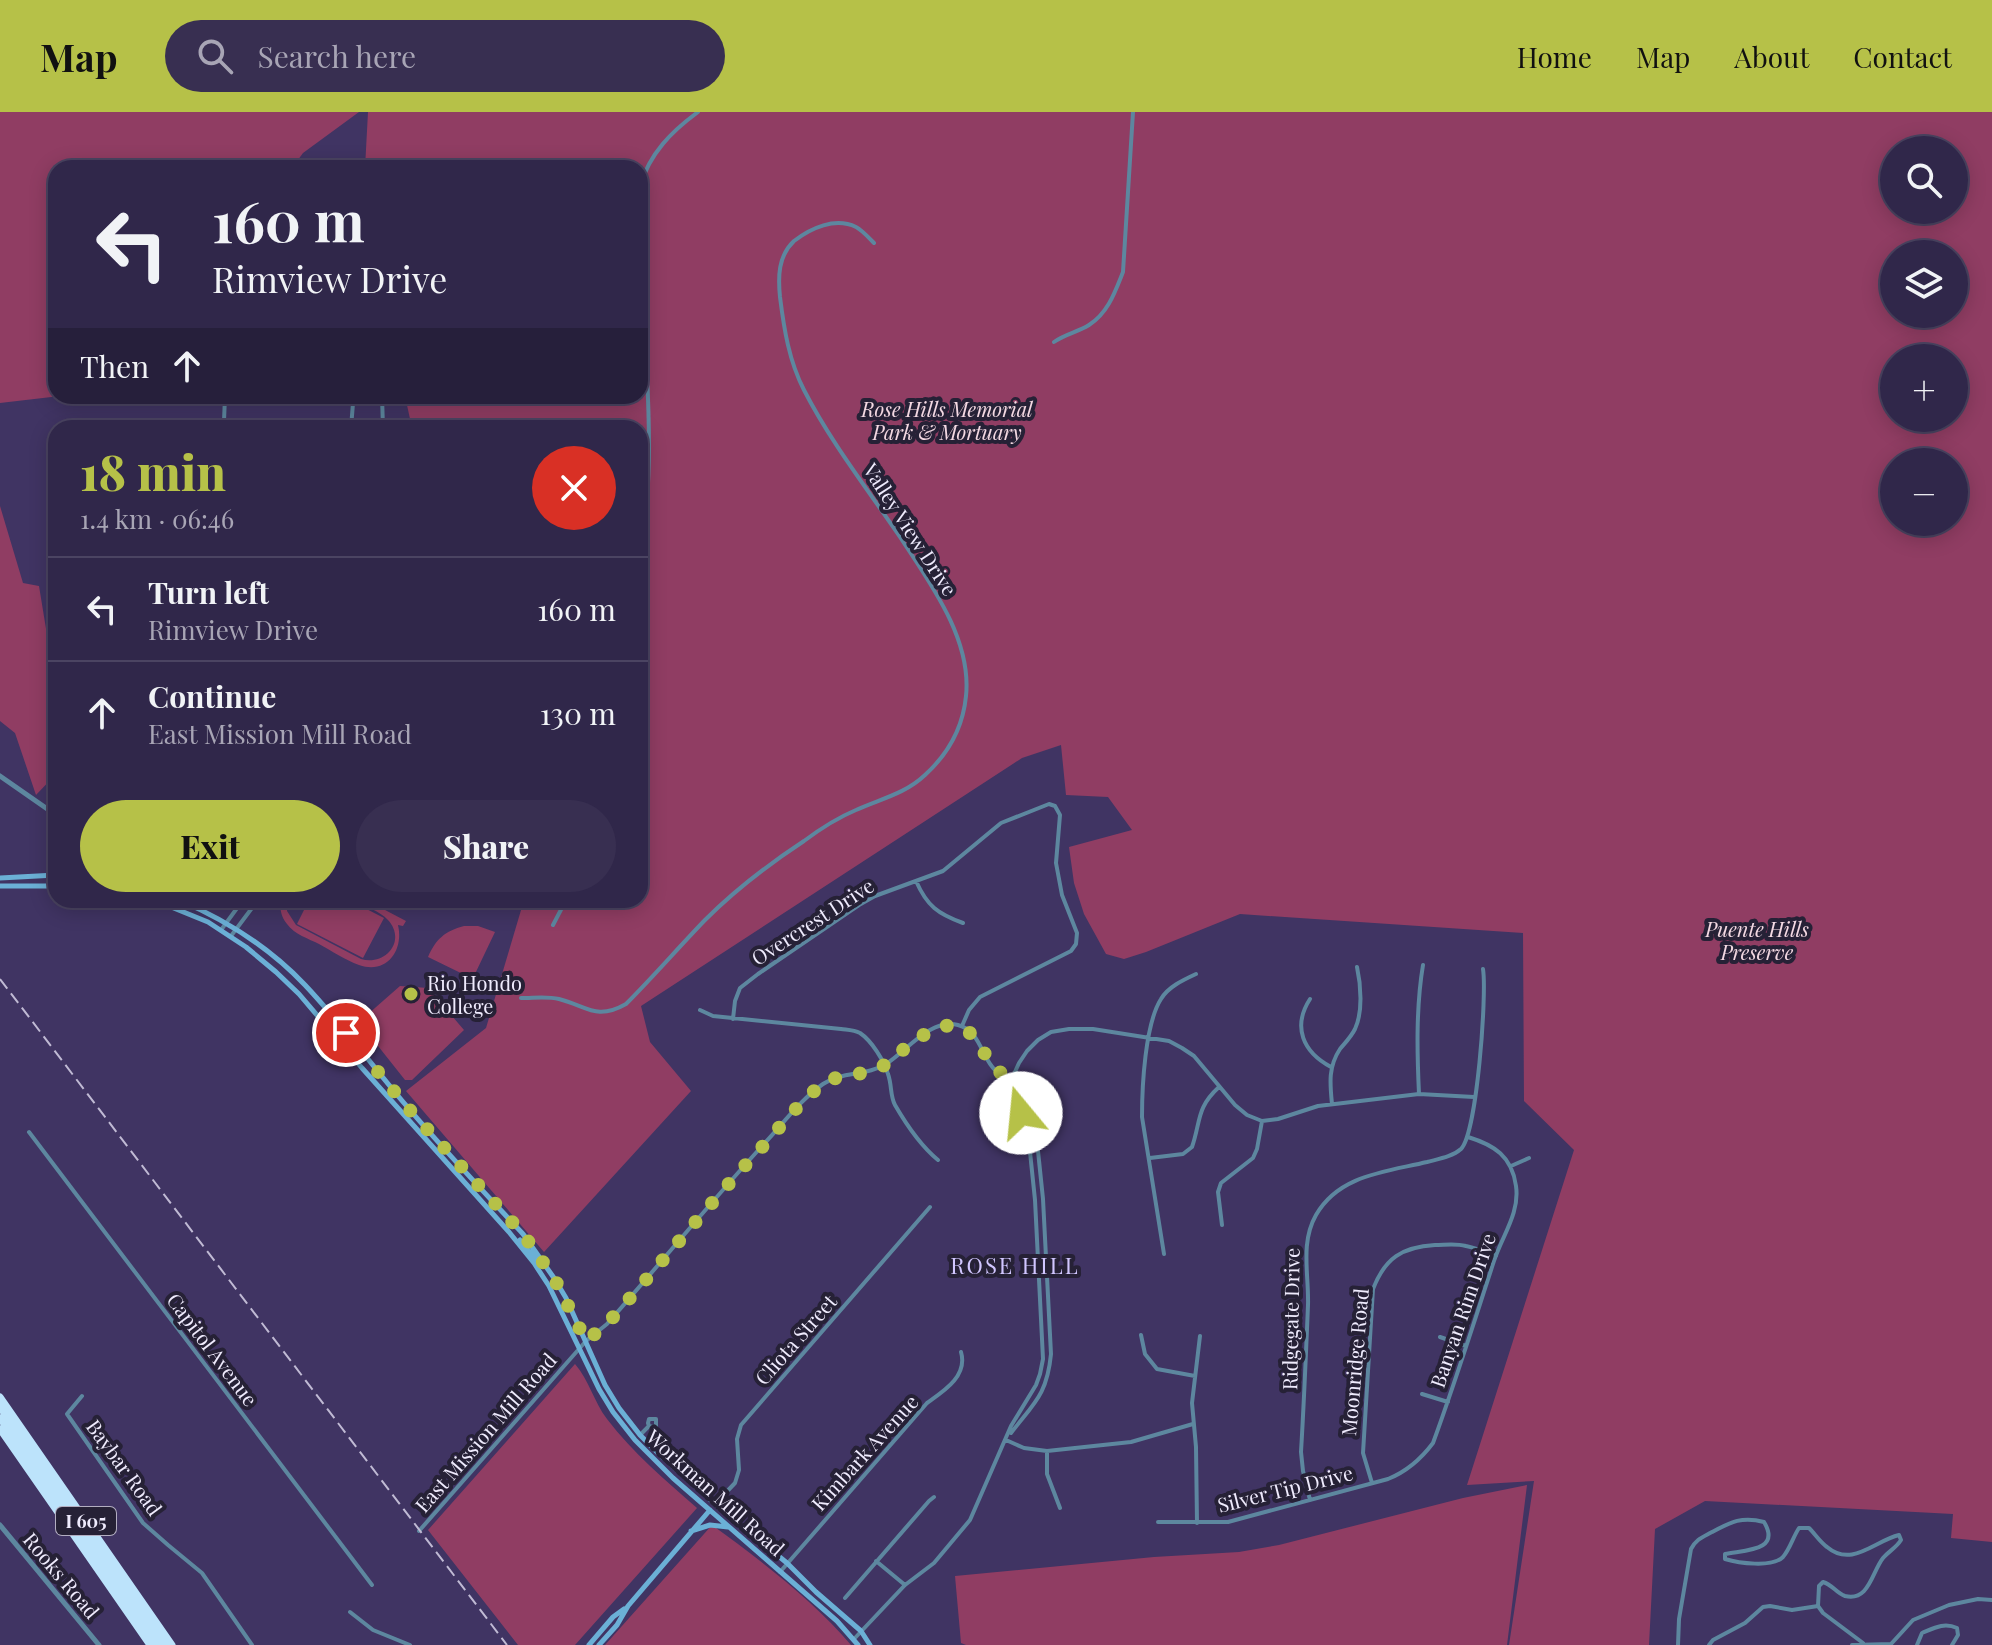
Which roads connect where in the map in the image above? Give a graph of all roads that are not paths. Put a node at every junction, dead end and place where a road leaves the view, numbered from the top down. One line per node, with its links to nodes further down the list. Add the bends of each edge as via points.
1 (698, 112): 3 (street, via 677,127)
2 (1133, 112): 5 (street, via 1123,272 1103,312)
3 (648, 164)
4 (874, 243): 30 (street, Valley View Drive, via 856,227 841,223 825,224 788,247 779,266 783,323 792,362 812,405 935,589 955,633 966,693 955,737 919,781 823,827 756,876 705,920 626,1004 600,1013 555,998)
5 (1054, 342)
6 (648, 404): 7 (street)
7 (648, 479)
8 (0, 776): 9 (street)
9 (48, 809)
10 (48, 875): 11 (main road)
11 (0, 878)
12 (916, 881): 21 (street, via 928,903); 33 (street, Overcrest Drive, via 859,905 758,974 740,988); 34 (street, Overcrest Drive, via 943,871 1001,823 1049,804 1060,815 1058,881 1076,944 980,997)
13 (0, 886): 14 (main road)
14 (48, 886)
15 (174, 908): 24 (main road, Workman Mill Road)
16 (196, 908): 20 (main road, Workman Mill Road)
17 (237, 908): 20 (street)
18 (252, 908): 23 (street)
19 (562, 908): 22 (street)
20 (226, 922): 23 (main road, Workman Mill Road); 24 (street)
21 (963, 923)
22 (553, 925)
23 (236, 929): 25 (street); 55 (main road, Workman Mill Road, via 305,985)
24 (221, 930): 25 (main road, Workman Mill Road)
25 (231, 936): 52 (main road, Workman Mill Road, via 299,994)
26 (1423, 965): 40 (street)
27 (1357, 967): 37 (street, via 1358,1019)
28 (1483, 969): 41 (street)
29 (1196, 974): 35 (street, via 1162,997)
30 (521, 998)
31 (1310, 999): 37 (street, via 1301,1019 1305,1043 1317,1060)
32 (700, 1010): 33 (street)
33 (733, 1019): 36 (street, via 855,1031)
34 (962, 1026): 36 (street, via 938,1027); 38 (street, via 995,1070)
35 (1149, 1037): 38 (street, via 1093,1029 1051,1032 1027,1051); 39 (street, via 1169,1041 1194,1056); 46 (street, via 1142,1108)
36 (884, 1066): 48 (street, via 893,1102); 59 (street, East Mission Mill Road, via 824,1084 799,1107 607,1324)
37 (1331, 1067): 42 (street)
38 (1013, 1078): 75 (street, via 1011,1107 1030,1152 1043,1359 1036,1385); 75 (street, via 1038,1151 1051,1354 1042,1394)
39 (1219, 1087): 43 (street, via 1247,1115); 46 (street, via 1202,1107 1192,1147 1183,1154)
40 (1419, 1094): 41 (street); 42 (street)
41 (1474, 1097): 45 (street)
42 (1332, 1104): 43 (street)
43 (1262, 1121): 51 (street, via 1253,1158 1221,1183)
44 (29, 1132): 93 (street, Capitol Avenue)
45 (1468, 1137): 49 (street, via 1488,1143); 80 (street, Ridgegate Drive, via 1461,1149 1446,1157 1355,1180 1324,1201 1310,1228 1301,1452)
46 (1150, 1158): 53 (street)
47 (1529, 1158): 49 (street)
48 (938, 1160)
49 (1511, 1166): 54 (street, Banyan Rim Drive, via 1516,1209)
50 (930, 1207): 81 (street, Cliota Street, via 741,1425 735,1483)
51 (1222, 1225)
52 (509, 1232): 55 (main road); 61 (main road, Workman Mill Road, via 549,1286)
53 (1164, 1254)
54 (1496, 1256): 60 (street, Banyan Rim Drive); 78 (street, Moonridge Road, via 1453,1244 1414,1247 1391,1260 1377,1278 1363,1453)
55 (542, 1260): 59 (main road, Workman Mill Road)
56 (1141, 1335): 63 (street, via 1145,1354 1157,1369)
57 (1200, 1336): 63 (street)
58 (1440, 1337): 60 (street)
59 (586, 1341): 61 (street, East Mission Mill Road); 73 (main road, Workman Mill Road, via 605,1385)
60 (1466, 1346): 67 (street, Banyan Rim Drive)
61 (580, 1348): 74 (main road, Workman Mill Road, via 599,1389); 88 (street, East Mission Mill Road)
62 (961, 1352): 91 (street, Kimbark Avenue, via 962,1367 945,1391 927,1403)
63 (1195, 1376): 70 (street)
64 (1422, 1394): 67 (street)
65 (82, 1396): 108 (street, Baybar Road, via 67,1414 143,1523 202,1573)
66 (0, 1397): 107 (highway, I 605)
67 (1448, 1402): 78 (street, Banyan Rim Drive, via 1425,1454 1404,1473)
68 (0, 1407): 106 (highway)
69 (0, 1418): 106 (highway)
70 (1193, 1424): 76 (street, via 1131,1442); 85 (street)
71 (648, 1428): 73 (street)
72 (0, 1429): 105 (highway, I 605)
73 (640, 1435): 77 (main road, Workman Mill Road)
74 (635, 1440): 77 (main road); 83 (main road, Workman Mill Road)
75 (1006, 1440): 76 (street); 94 (street, via 970,1520 934,1563)
76 (1047, 1451): 82 (street, via 1047,1474)
77 (671, 1466): 81 (main road, Workman Mill Road)
78 (1372, 1483): 80 (street, Silver Tip Drive)
79 (934, 1497): 90 (street)
80 (1310, 1500): 85 (street, Silver Tip Drive, via 1228,1522)
81 (715, 1504): 83 (main road); 91 (main road, Workman Mill Road)
82 (1060, 1508)
83 (709, 1510): 87 (main road, Workman Mill Road); 89 (main road)
84 (1158, 1522): 85 (street, Silver Tip Drive)
85 (1197, 1523)
86 (0, 1525): 104 (street, Rooks Road)
87 (730, 1528): 89 (main road, via 710,1525); 92 (main road, Workman Mill Road)
88 (419, 1531)
89 (690, 1531): 97 (main road)
90 (876, 1561): 94 (street); 95 (street)
91 (787, 1563): 92 (street, Kimbark Avenue); 100 (main road, Workman Mill Road)
92 (780, 1572): 101 (main road, Workman Mill Road)
93 (372, 1585)
94 (905, 1585): 100 (street)
95 (845, 1598)
96 (1992, 1600): 103 (street, via 1949,1605 1913,1620)
97 (628, 1606): 110 (main road); 111 (main road)
98 (1818, 1606): 102 (street); 114 (street, via 1823,1582 1846,1596 1867,1589 1900,1536 1843,1556 1809,1528 1799,1528 1783,1557 1762,1564 1723,1556 1761,1546 1769,1538 1764,1522 1730,1522 1698,1539 1691,1549); 115 (street, via 1763,1607)
99 (350, 1612): 109 (street, via 373,1630)
100 (861, 1631): 101 (street); 113 (main road, Workman Mill Road)
101 (854, 1639): 112 (main road, Workman Mill Road)
102 (1863, 1643): 103 (street); 116 (street)
103 (1892, 1644)
104 (99, 1645)
105 (150, 1645)
106 (161, 1645)
107 (172, 1645)
108 (252, 1645)
109 (410, 1645)
110 (589, 1645)
111 (599, 1645)
112 (858, 1645)
113 (870, 1645)
114 (1678, 1645)
115 (1709, 1645)
116 (1852, 1645)
117 (1917, 1645): 118 (street, via 1922,1633 1951,1625 1958,1635)
118 (1952, 1645)

